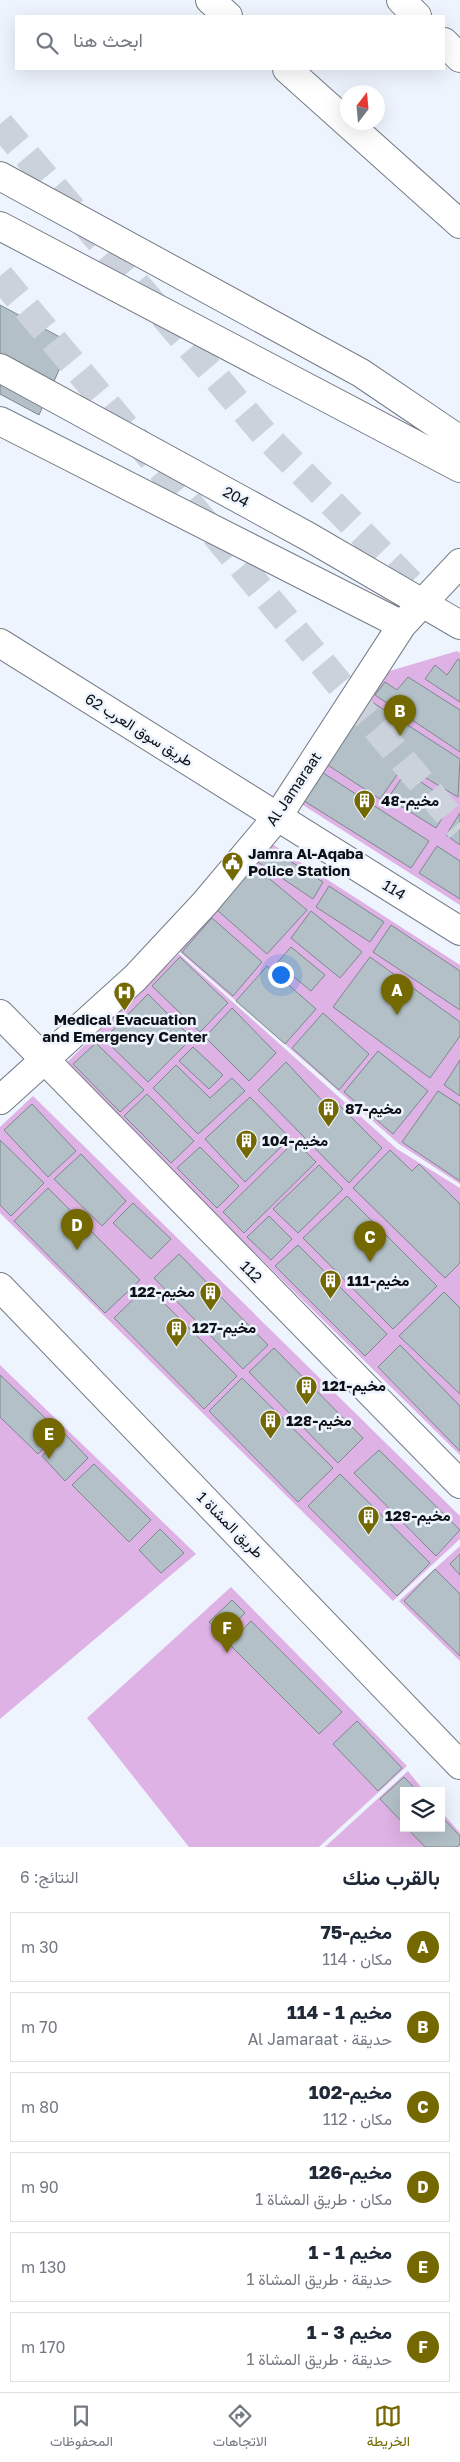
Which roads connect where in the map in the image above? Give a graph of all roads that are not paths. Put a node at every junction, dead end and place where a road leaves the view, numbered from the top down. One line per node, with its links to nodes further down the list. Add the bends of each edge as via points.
1 (210, 0): 3 (street)
2 (401, 0): 4 (street)
3 (227, 15)
4 (416, 15)
5 (445, 43): 6 (street)
6 (460, 58)
7 (288, 70): 9 (street)
8 (0, 176): 13 (street, via 361,373)
9 (460, 224)
10 (0, 226): 14 (street)
11 (0, 368): 16 (street, 204)
12 (0, 421): 17 (street)
13 (460, 440)
14 (460, 468)
15 (460, 564): 16 (street, Al Jamaraat)
16 (423, 602): 17 (street, Al Jamaraat); 18 (street, 204)
17 (402, 625): 20 (street, Al Jamaraat)
18 (460, 625)
19 (0, 643): 20 (street, طريق سوق العرب 62)
20 (278, 816): 21 (street, 114); 23 (street, Al Jamaraat, via 205,904 135,978)
21 (460, 931)
22 (0, 1014): 23 (street, 112)
23 (44, 1059): 24 (street, Al Jamaraat); 26 (street, 112)
24 (0, 1100)
25 (0, 1287): 27 (street, طريق المشاة 1)
26 (460, 1484)
27 (460, 1765)

